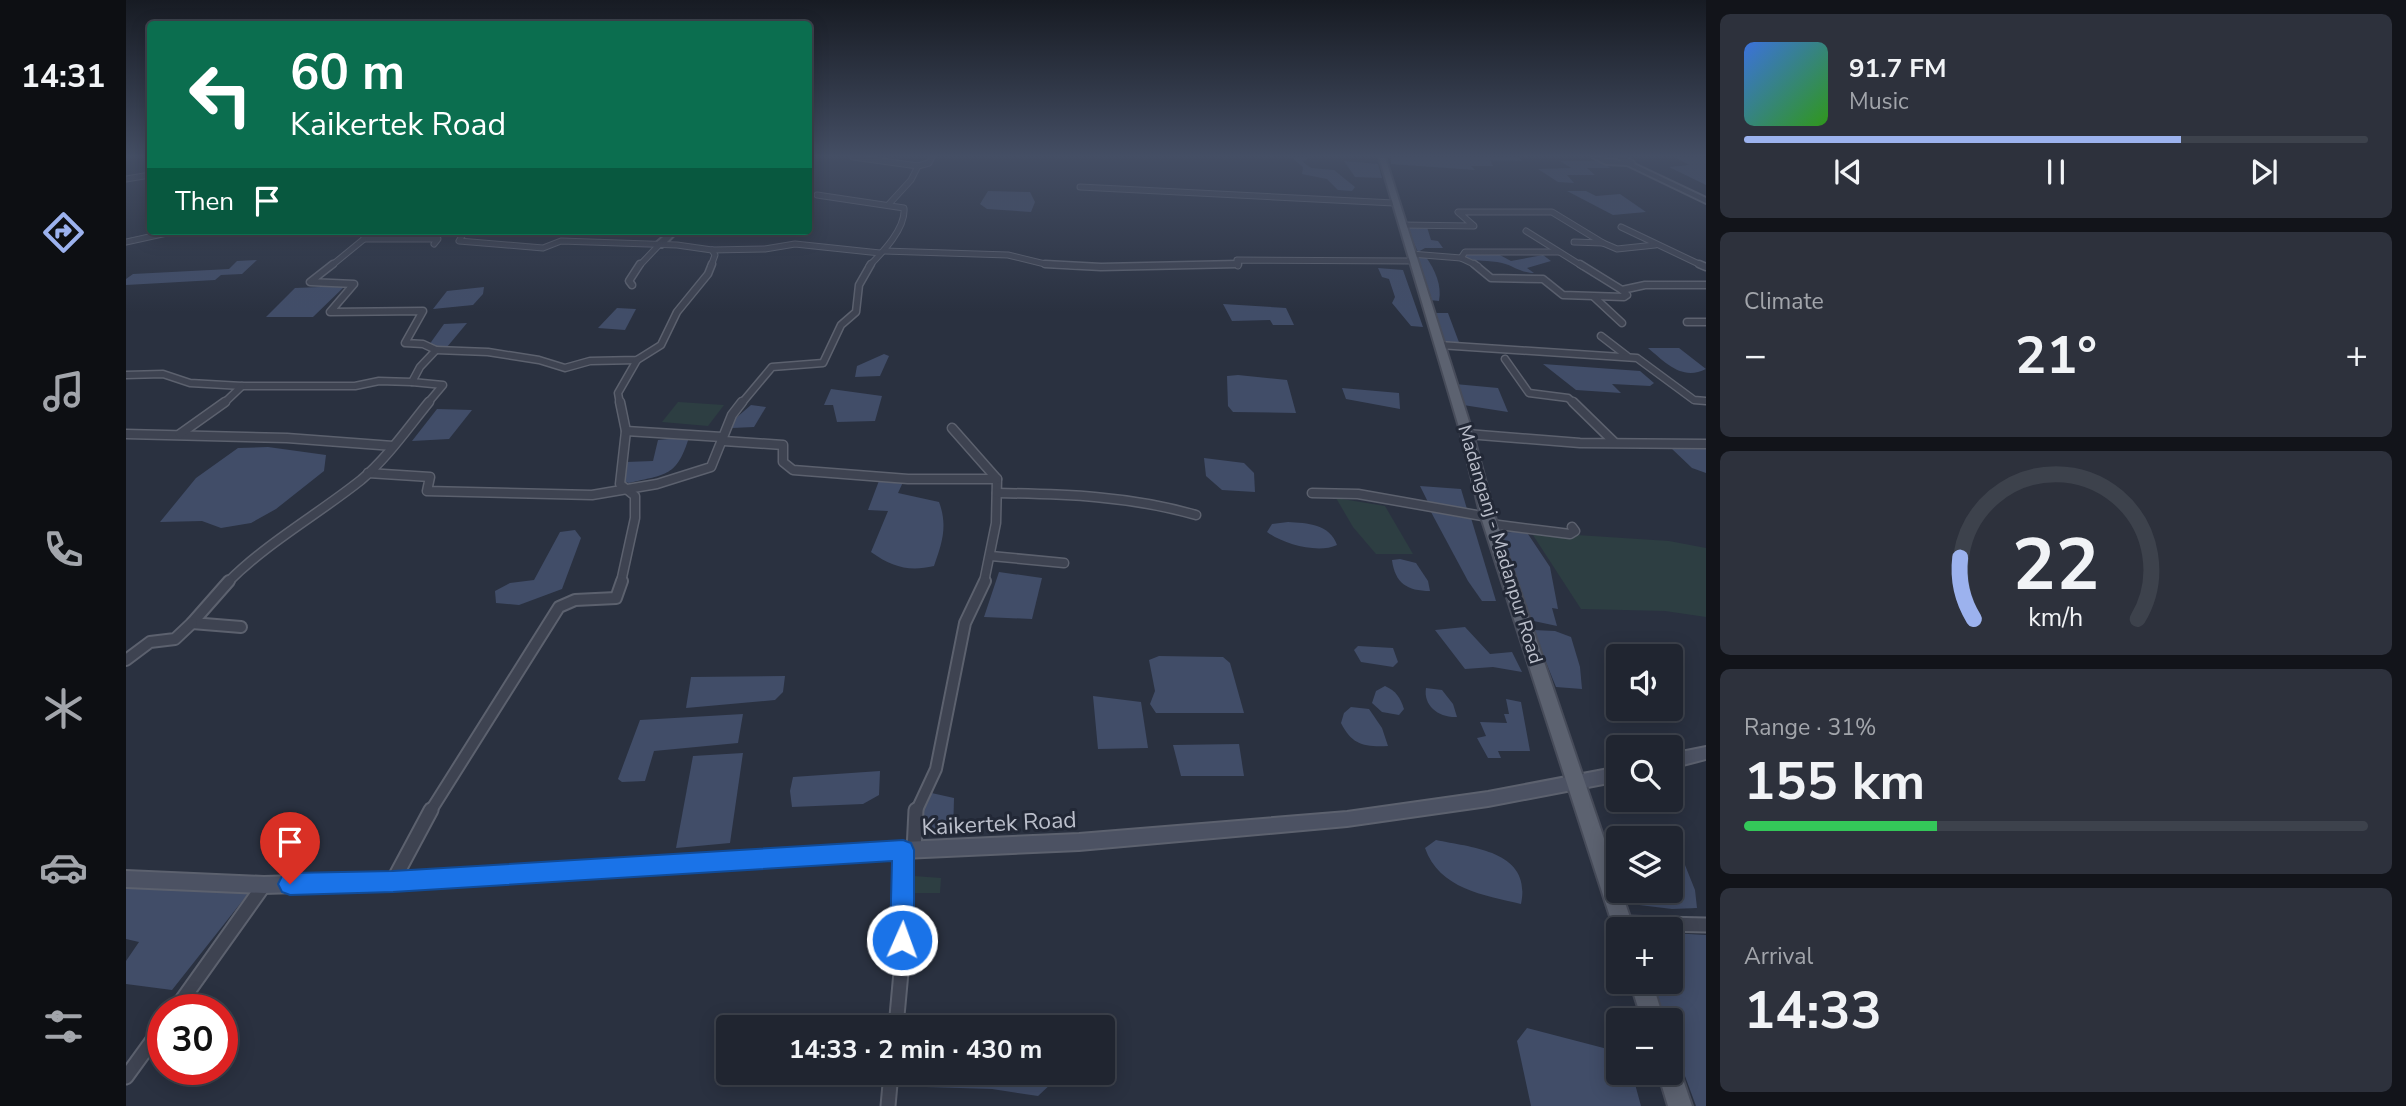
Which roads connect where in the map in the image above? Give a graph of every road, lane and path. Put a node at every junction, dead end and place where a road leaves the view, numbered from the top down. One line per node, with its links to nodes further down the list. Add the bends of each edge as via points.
1 (904, 209): 20 (street, via 905,217)
2 (1396, 209): 5 (main road, Madanganj - Madanpur Road)
3 (1543, 209): 4 (street)
4 (1548, 212): 5 (street, via 1458,212 1474,226); 14 (street)
5 (1402, 225): 23 (main road, Madanganj - Madanpur Road)
6 (1621, 227): 17 (street)
7 (1526, 231): 21 (street)
8 (158, 235): 12 (street)
9 (364, 235): 15 (street, via 438,239); 35 (street, via 310,282 354,284 330,312 423,311 405,343)
10 (463, 235): 16 (street, via 459,241 543,248 561,241)
11 (670, 235): 16 (street)
12 (126, 242)
13 (1574, 242): 14 (street)
14 (1603, 243): 18 (street)
15 (434, 244)
16 (659, 245): 19 (street); 26 (street, via 635,270 629,281)
17 (1657, 245): 18 (street); 25 (street)
18 (1614, 248): 22 (street)
19 (712, 250): 20 (street, via 795,244); 38 (street, via 715,256 708,274 677,312 661,345)
20 (882, 252): 23 (street, via 1008,255 1045,264 1101,267); 50 (street, via 866,268 856,312 841,325 827,358 817,364 772,367 732,415)
21 (1559, 252): 24 (street, via 1464,252); 28 (street)
22 (1625, 254)
23 (1412, 257): 24 (street); 34 (main road, Madanganj - Madanpur Road)
24 (1461, 258): 29 (street, via 1491,278 1543,279 1561,295)
25 (1706, 267)
26 (632, 285)
27 (1706, 285): 28 (street, via 1645,285)
28 (1622, 290): 29 (street, via 1627,296)
29 (1594, 297): 32 (street)
30 (1687, 322): 31 (street)
31 (1706, 322)
32 (1622, 323)
33 (1601, 336): 36 (street)
34 (1443, 345): 36 (street); 48 (main road, Madanganj - Madanpur Road)
35 (436, 350): 38 (street, via 488,352 565,368 590,361); 40 (street)
36 (1628, 357): 44 (street, via 1639,358 1694,401)
37 (1505, 359): 43 (street)
38 (636, 360): 46 (street, via 618,393)
39 (126, 376): 41 (street, via 163,374 190,383)
40 (412, 382): 41 (street); 53 (street, via 443,385)
41 (242, 386): 49 (street)
42 (1517, 391): 43 (street)
43 (1529, 393): 51 (street, via 1568,398)
44 (1706, 401)
45 (952, 428): 55 (street)
46 (626, 431): 50 (street); 56 (street, via 620,484)
47 (126, 434): 49 (street)
48 (1467, 434): 51 (street); 60 (main road, Madanganj - Madanpur Road)
49 (179, 435): 53 (street)
50 (723, 439): 55 (street, via 783,445 783,462 793,470); 56 (street, via 711,467)
51 (1614, 442): 52 (street)
52 (1706, 444)
53 (393, 446): 54 (street)
54 (368, 473): 56 (street, via 387,478 426,476 431,478 426,491 467,494 592,495); 64 (street, via 273,542 229,580)
55 (997, 480): 57 (street)
56 (629, 489): 73 (street, via 635,496 635,518 619,594 559,607 412,841)
57 (997, 493): 59 (street, via 1094,495); 62 (street)
58 (1312, 493): 60 (street, via 1358,494)
59 (1196, 515)
60 (1490, 520): 61 (street, via 1574,534); 70 (main road, Madanganj - Madanpur Road)
61 (1572, 527)
62 (991, 556): 63 (street); 71 (street, via 986,579 965,624 936,769 916,809)
63 (1064, 563)
64 (192, 623): 65 (street); 66 (street, via 178,638 150,642)
65 (241, 627)
66 (126, 660)
67 (1706, 753): 68 (main road)
68 (1683, 758)
69 (1606, 777): 70 (main road, Kaikertek Road)
70 (1577, 783): 71 (main road, Kaikertek Road, via 1261,828); 75 (main road, Madanganj - Madanpur Road)
71 (908, 850): 73 (main road, Kaikertek Road); 79 (street)
72 (126, 878): 74 (main road, Kaikertek Road)
73 (393, 881): 74 (main road, Kaikertek Road)
74 (264, 885): 78 (street)
75 (1620, 917)
76 (1683, 925): 77 (street)
77 (1706, 925)
78 (186, 994)
79 (897, 1015)
80 (147, 1048): 81 (street)
81 (126, 1077)
82 (890, 1085): 84 (street)
83 (1674, 1085): 85 (main road)
84 (888, 1106)
85 (1680, 1106)

